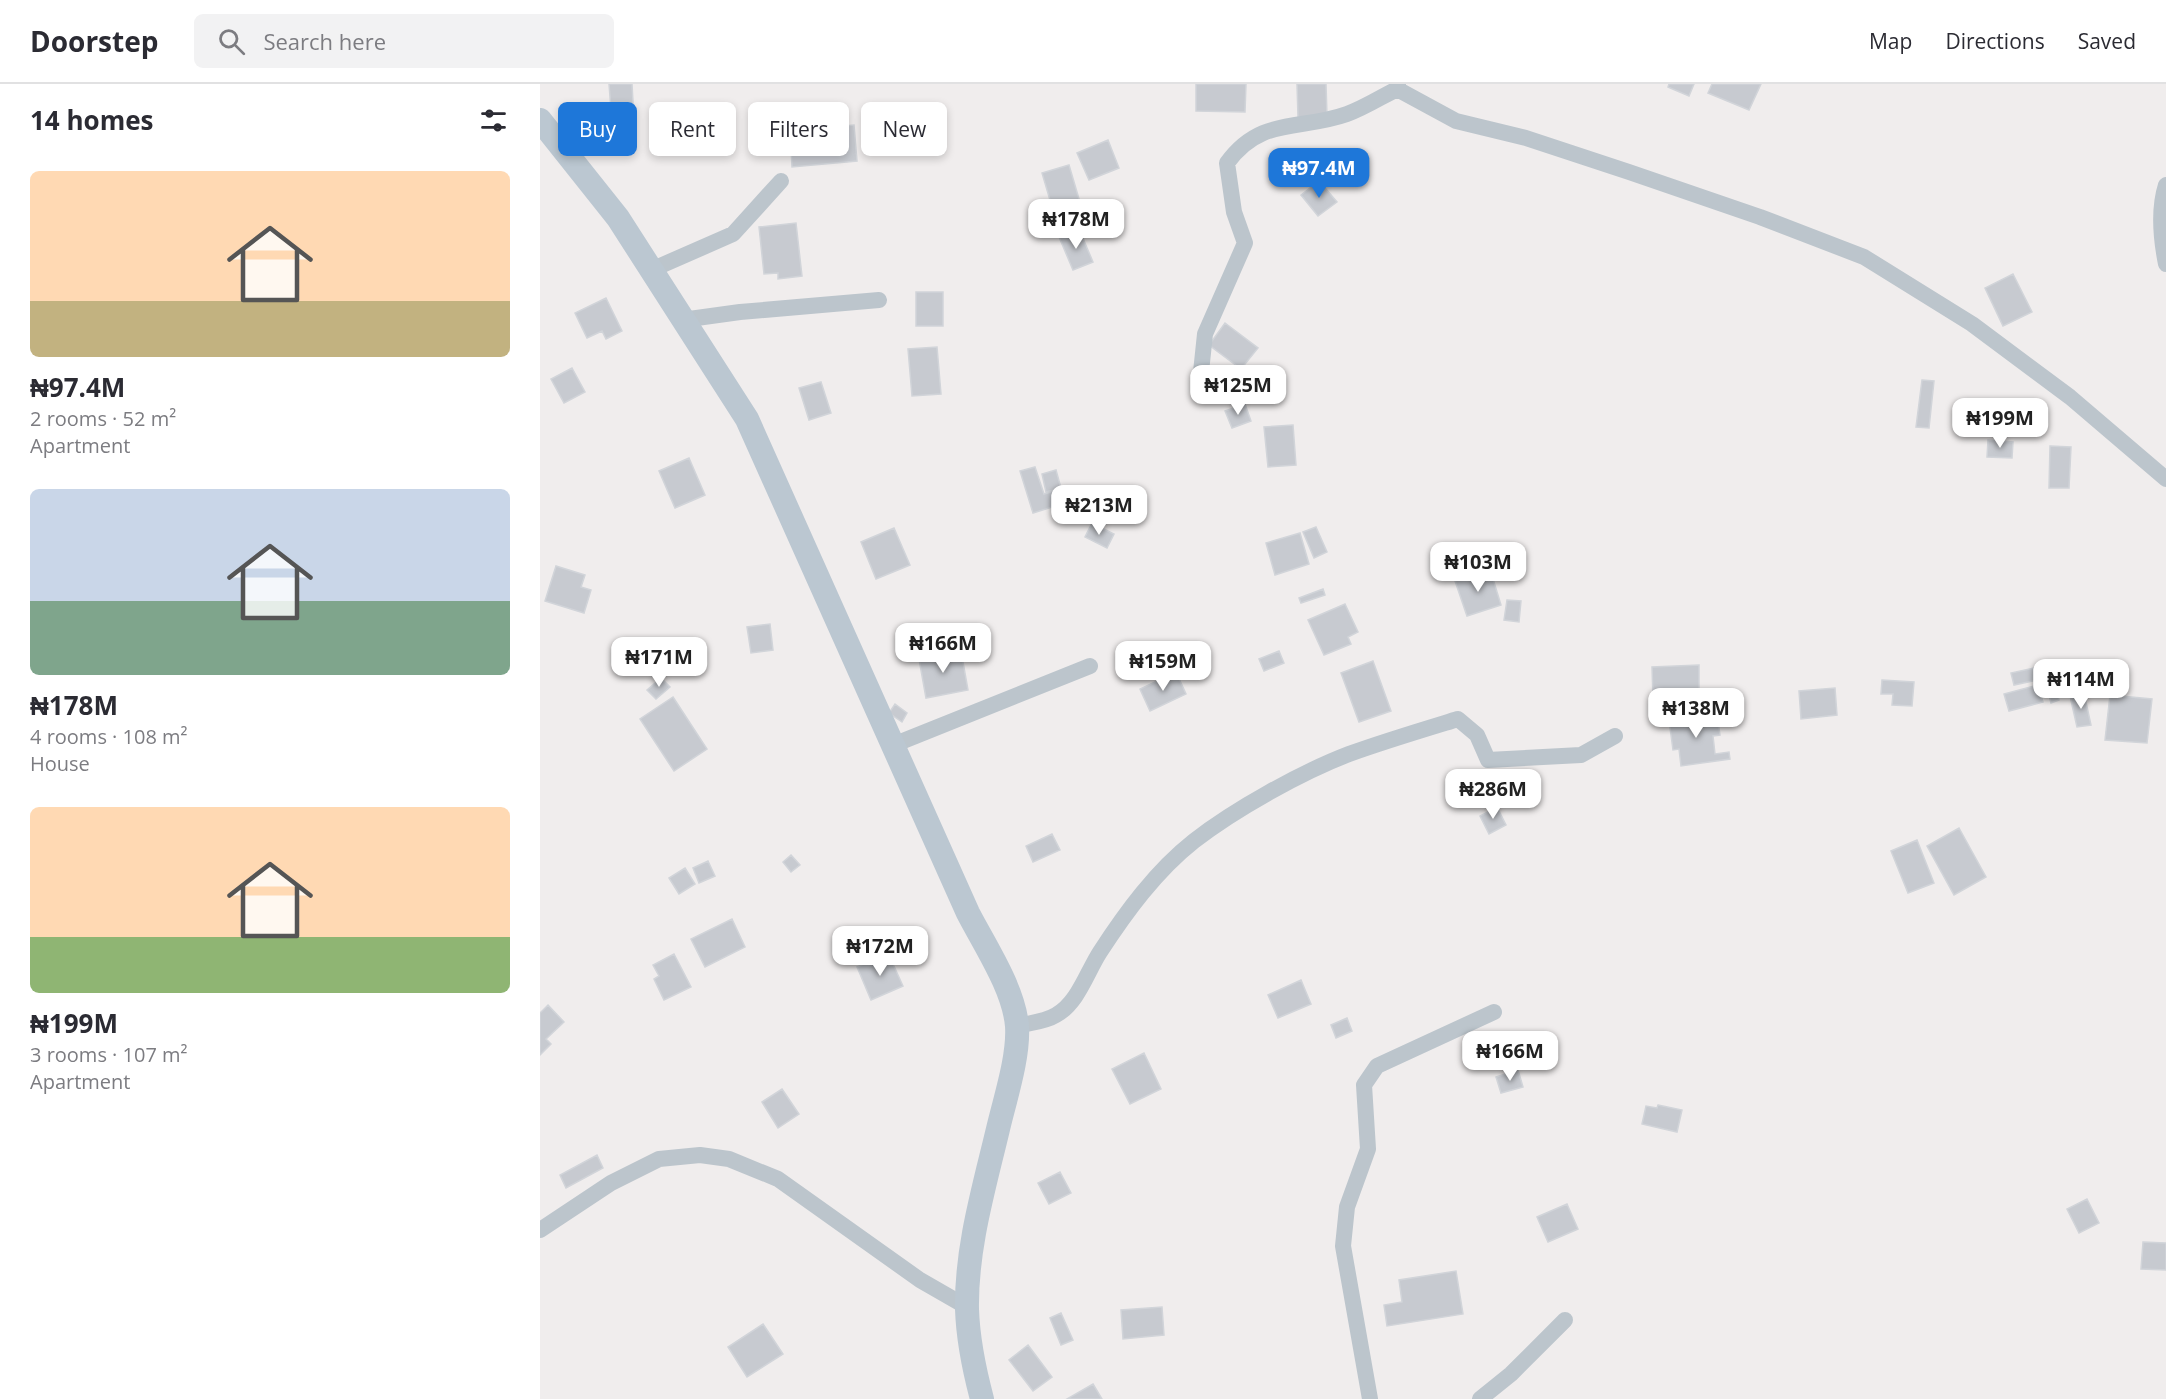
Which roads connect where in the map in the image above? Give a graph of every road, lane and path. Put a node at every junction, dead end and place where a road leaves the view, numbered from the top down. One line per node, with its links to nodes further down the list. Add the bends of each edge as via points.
1 (1397, 87): 9 (street, via 1347,114 1268,130 1239,146 1227,163 1234,212 1245,243 1205,334); 10 (street, via 1456,121 1526,138 1629,172 1864,256 1972,324 2070,397)
2 (540, 120): 6 (street, via 618,218)
3 (782, 181): 6 (street, via 733,234)
4 (2166, 185): 5 (street, via 2161,242)
5 (2166, 264)
6 (651, 270): 8 (street)
7 (879, 300): 8 (street)
8 (682, 320): 13 (street, via 747,419)
9 (1201, 372)
10 (2166, 479)
11 (1090, 666): 13 (street)
12 (1615, 735): 15 (street, via 1581,755 1488,760 1477,735 1458,719 1314,769 1194,841 1160,872 1128,912 1070,1004 1057,1015)
13 (893, 745): 15 (street, via 1006,990)
14 (1494, 1012): 20 (street, via 1377,1066 1364,1085 1368,1149 1347,1207 1343,1246)
15 (1017, 1026): 17 (street, via 1006,1096 979,1201)
16 (540, 1230): 17 (street, via 611,1183 660,1159 689,1155 729,1159 778,1179 920,1280)
17 (967, 1307): 19 (street, via 973,1365)
18 (1565, 1320): 21 (street)
19 (982, 1399)
20 (1370, 1399)
21 (1480, 1399)

